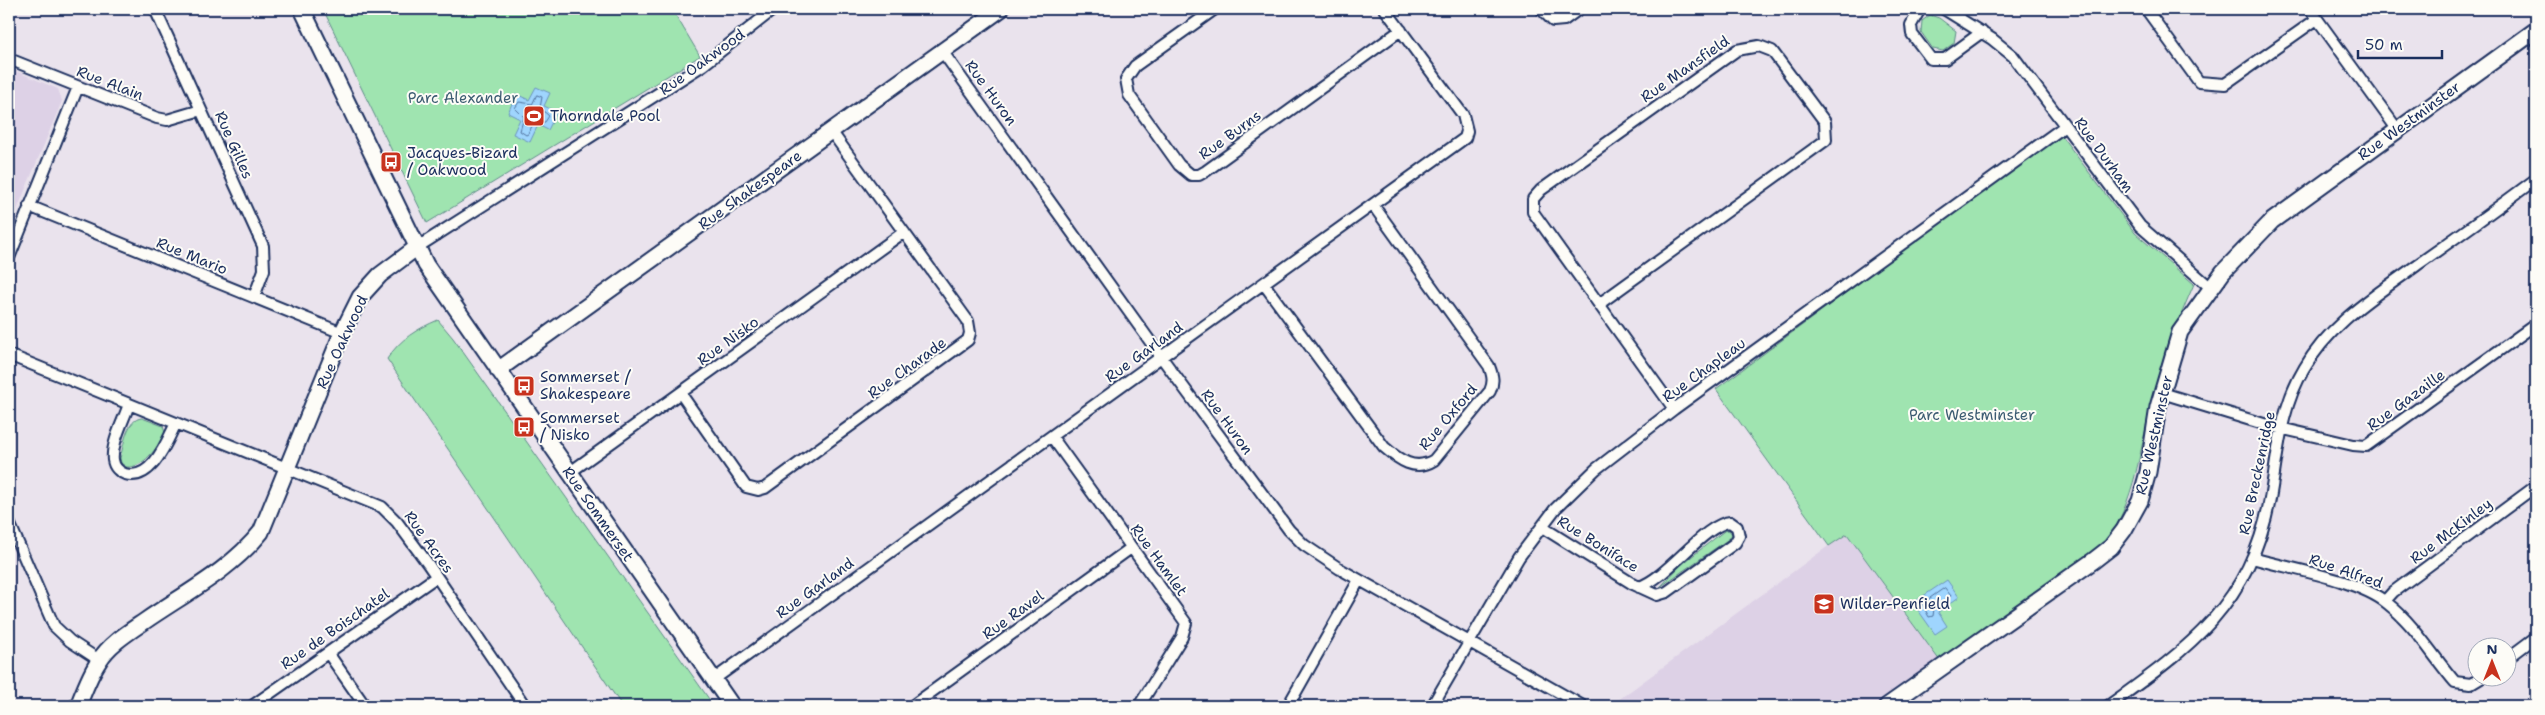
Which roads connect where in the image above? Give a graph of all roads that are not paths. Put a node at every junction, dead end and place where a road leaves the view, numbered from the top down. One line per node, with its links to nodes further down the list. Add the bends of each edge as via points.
1 (155, 9): 20 (street, Rue Gilles)
2 (302, 9): 28 (street, Rue Sommerset)
3 (774, 9): 28 (street, Rue Oakwood, via 702,65)
4 (1001, 9): 17 (street, Rue Shakespeare)
5 (1216, 9): 14 (street, Rue Burns, via 1135,66 1126,79 1129,95 1184,172 1191,175 1206,171)
6 (1385, 9): 14 (street, Rue Garland)
7 (1541, 9): 8 (street, via 1558,22)
8 (1579, 9)
9 (1920, 9): 16 (street, via 1911,30 1931,59 1946,59)
10 (1944, 9): 16 (street, Rue Durham)
11 (2146, 9): 13 (street, via 2198,82 2225,84)
12 (2310, 9): 13 (street)
13 (2317, 18): 22 (street)
14 (1401, 30): 25 (street, Rue Garland, via 1463,115 1467,131 1460,143)
15 (2536, 30): 22 (street, Rue Westminster)
16 (1982, 32): 21 (street, Rue Durham, via 2018,62)
17 (942, 51): 23 (street, Rue Shakespeare); 37 (street, Rue Huron)
18 (9, 59): 19 (street, Rue Alain)
19 (78, 87): 20 (street, Rue Alain, via 167,120); 26 (street)
20 (201, 110): 32 (street, Rue Gilles, via 263,246 265,262)
21 (2064, 126): 31 (street, Rue Durham, via 2140,226); 42 (street, Rue Chapleau)
22 (2397, 129): 31 (street, Rue Westminster, via 2262,230)
23 (831, 131): 27 (street, Rue Charade); 38 (street, Rue Shakespeare)
24 (2536, 179): 44 (street, Rue Breckenridge, via 2341,323 2303,369)
25 (1373, 205): 30 (street, Rue Garland); 30 (street, Rue Oxford, via 1489,366 1492,375 1490,391 1434,460 1415,466 1393,456 1384,447)
26 (29, 206): 29 (street); 32 (street, Rue Mario)
27 (904, 232): 40 (street, Rue Nisko); 40 (street, Rue Charade, via 968,321 970,333 964,346 758,490 741,482)
28 (416, 248): 35 (street, Rue Oakwood, via 369,285); 38 (street, Rue Sommerset)
29 (9, 258)
30 (1264, 284): 37 (street, Rue Garland)
31 (2211, 288): 39 (street, Rue Westminster, via 2180,332)
32 (254, 297): 35 (street, Rue Mario)
33 (1599, 304): 33 (street, Rue Mansfield, via 1826,140 1825,122 1772,51 1759,46 1737,50 1541,190 1533,199 1533,212); 42 (street, Rue Mansfield)
34 (2536, 324): 44 (street, Rue Gazaille, via 2372,443 2353,445)
35 (342, 333): 46 (street, Rue Oakwood)
36 (9, 355): 41 (street, Rue Acres)
37 (1162, 358): 45 (street, Rue Garland); 54 (street, Rue Huron, via 1289,530 1316,554)
38 (498, 370): 47 (street, Rue Sommerset)
39 (2162, 393): 44 (street, Rue Gazaille); 74 (street, Rue Westminster, via 2142,494 2124,530 2111,546)
40 (681, 394): 47 (street, Rue Nisko)
41 (129, 404): 43 (street, Rue Acres); 43 (street, via 113,460 118,471 138,473 151,465 164,450)
42 (1674, 409): 50 (street, Rue Chapleau, via 1596,469)
43 (176, 423): 46 (street, Rue Acres)
44 (2281, 428): 52 (street, Rue Breckenridge, via 2269,501)
45 (1052, 437): 51 (street, Rue Hamlet); 62 (street, Rue Garland)
46 (288, 468): 53 (street, Rue Acres, via 382,507 397,522); 61 (street, Rue Oakwood, via 267,519 252,543 130,632)
47 (569, 473): 62 (street, Rue Sommerset)
48 (2536, 486): 56 (street, Rue McKinley)
49 (9, 522): 61 (street, via 54,626)
50 (1542, 527): 55 (street, Rue Boniface); 58 (street, Rue Chapleau, via 1519,557)
51 (1131, 548): 69 (street, Rue Ravel); 70 (street, Rue Hamlet, via 1186,624 1182,637)
52 (2252, 558): 56 (street, Rue Alfred, via 2344,583); 75 (street, Rue Breckenridge, via 2230,598 2201,634 2164,666)
53 (436, 577): 60 (street, Rue de Boischatel); 67 (street, Rue Acres)
54 (1359, 580): 58 (street, Rue Huron); 71 (street)
55 (1639, 587): 55 (street, Rue Boniface, via 1657,596 1667,592 1735,543 1739,536 1737,527 1730,522 1722,524 1655,580)
56 (2385, 601): 63 (street, Rue Alfred, via 2414,628 2455,682)
57 (2536, 637): 59 (street)
58 (1468, 642): 72 (street, Rue Chapleau); 73 (street, Rue Huron)
59 (2518, 650)
60 (328, 653): 65 (street, Rue de Boischatel); 66 (street)
61 (99, 660): 64 (street, Rue Oakwood)
62 (713, 680): 68 (street, Rue Sommerset)
63 (2468, 684)
64 (78, 706)
65 (252, 706)
66 (365, 706)
67 (525, 706)
68 (732, 706)
69 (912, 706)
70 (1139, 706)
71 (1288, 706)
72 (1432, 706)
73 (1580, 706)
74 (1887, 706)
75 (2108, 706)

